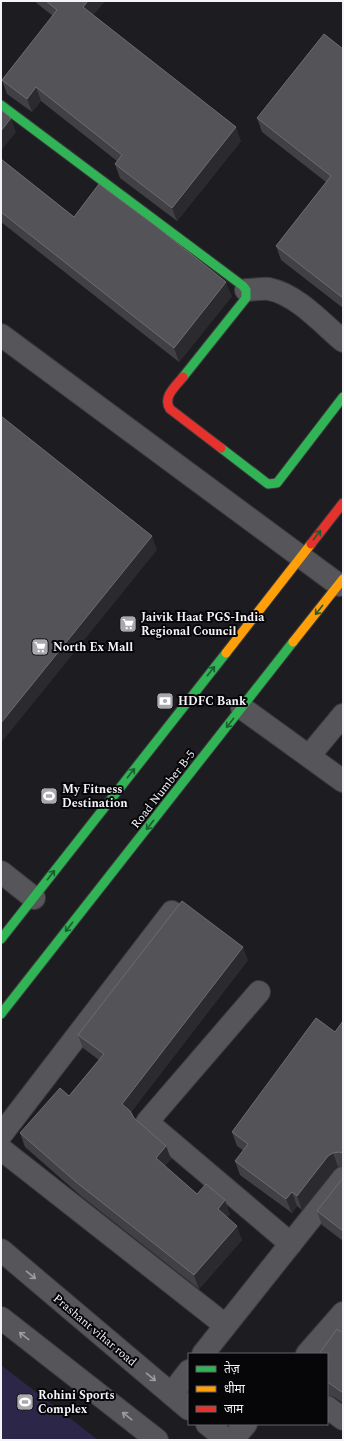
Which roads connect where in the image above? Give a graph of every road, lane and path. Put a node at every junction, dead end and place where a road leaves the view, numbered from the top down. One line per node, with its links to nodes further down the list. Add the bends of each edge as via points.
1 (1, 105): 2 (street)
2 (246, 290): 4 (street, via 267,289 282,292 293,298); 5 (street, via 246,298 168,396 166,405 268,484 272,484 277,483)
3 (1, 335): 7 (street)
4 (343, 341)
5 (343, 397)
6 (343, 503): 7 (street, one-way to 6)
7 (300, 557): 8 (street); 14 (street, one-way to 7)
8 (341, 582): 9 (street, Road Number B-5, one-way to 9)
9 (242, 708): 11 (street); 18 (street, Road Number B-5, one-way to 18)
10 (343, 715): 11 (street)
11 (309, 756): 12 (street)
12 (343, 781)
13 (1, 872): 14 (street)
14 (34, 898): 16 (street)
15 (172, 912): 19 (street)
16 (1, 939)
17 (258, 992): 22 (street, via 148,1122)
18 (1, 1014)
19 (1, 1135)
20 (1, 1149): 26 (street)
21 (343, 1178): 22 (street)
22 (291, 1244): 26 (street)
23 (1, 1250): 30 (street, Prashant vihar road, one-way to 30)
24 (343, 1313): 28 (street)
25 (1, 1318): 36 (street, one-way to 25)
26 (225, 1326): 27 (street)
27 (204, 1353)
28 (308, 1353)
29 (188, 1372): 30 (street)
30 (171, 1394): 31 (street, Prashant vihar road)
31 (188, 1408)
32 (328, 1408): 33 (street)
33 (343, 1419)
34 (208, 1425): 37 (street)
35 (245, 1425): 38 (street)
36 (157, 1440)
37 (227, 1440)
38 (232, 1440)

